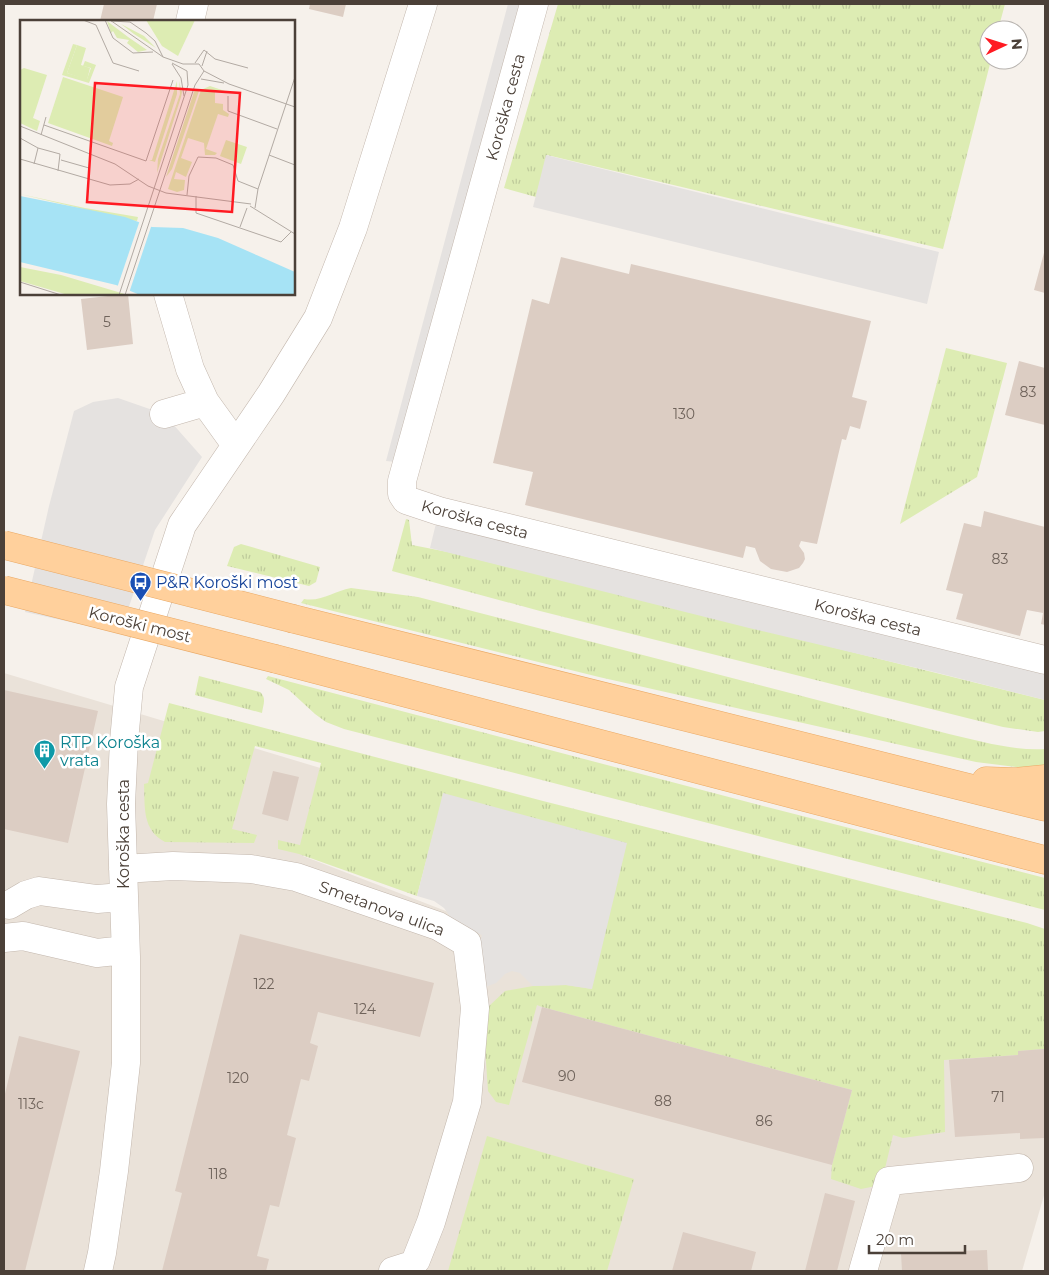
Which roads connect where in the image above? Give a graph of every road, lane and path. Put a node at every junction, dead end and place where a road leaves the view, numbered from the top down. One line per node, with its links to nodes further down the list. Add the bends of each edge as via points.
1 (194, 4): 4 (street)
2 (423, 4): 8 (street, Koroška cesta, via 353,228 318,318)
3 (534, 4): 11 (street, Koroška cesta, via 402,482 402,494 406,500 439,511)
4 (190, 20)
5 (168, 295): 6 (street, via 190,369)
6 (205, 402): 7 (street); 8 (street)
7 (164, 414)
8 (236, 445): 16 (street, Koroška cesta, via 182,525 129,686 121,804)
9 (4, 544): 13 (main road, bridge)
10 (4, 590): 15 (main road, Koroški most, bridge)
11 (1045, 660)
12 (1045, 779): 13 (main road)
13 (937, 781): 14 (main road)
14 (1045, 807)
15 (1045, 860)
16 (123, 870): 17 (street, Koroška cesta); 23 (street, Smetanova ulica, via 173,866 250,869 296,877 438,926 467,943 474,1008 467,1102 431,1222 416,1260)
17 (123, 897): 18 (street, via 97,899 39,891); 20 (street, Koroška cesta)
18 (9, 905)
19 (4, 938): 20 (street, via 23,936 98,953)
20 (125, 950): 22 (street, Koroška cesta, via 126,1063 114,1171)
21 (1019, 1168): 24 (street, via 889,1181)
22 (98, 1271)
23 (394, 1271)
24 (863, 1271)

